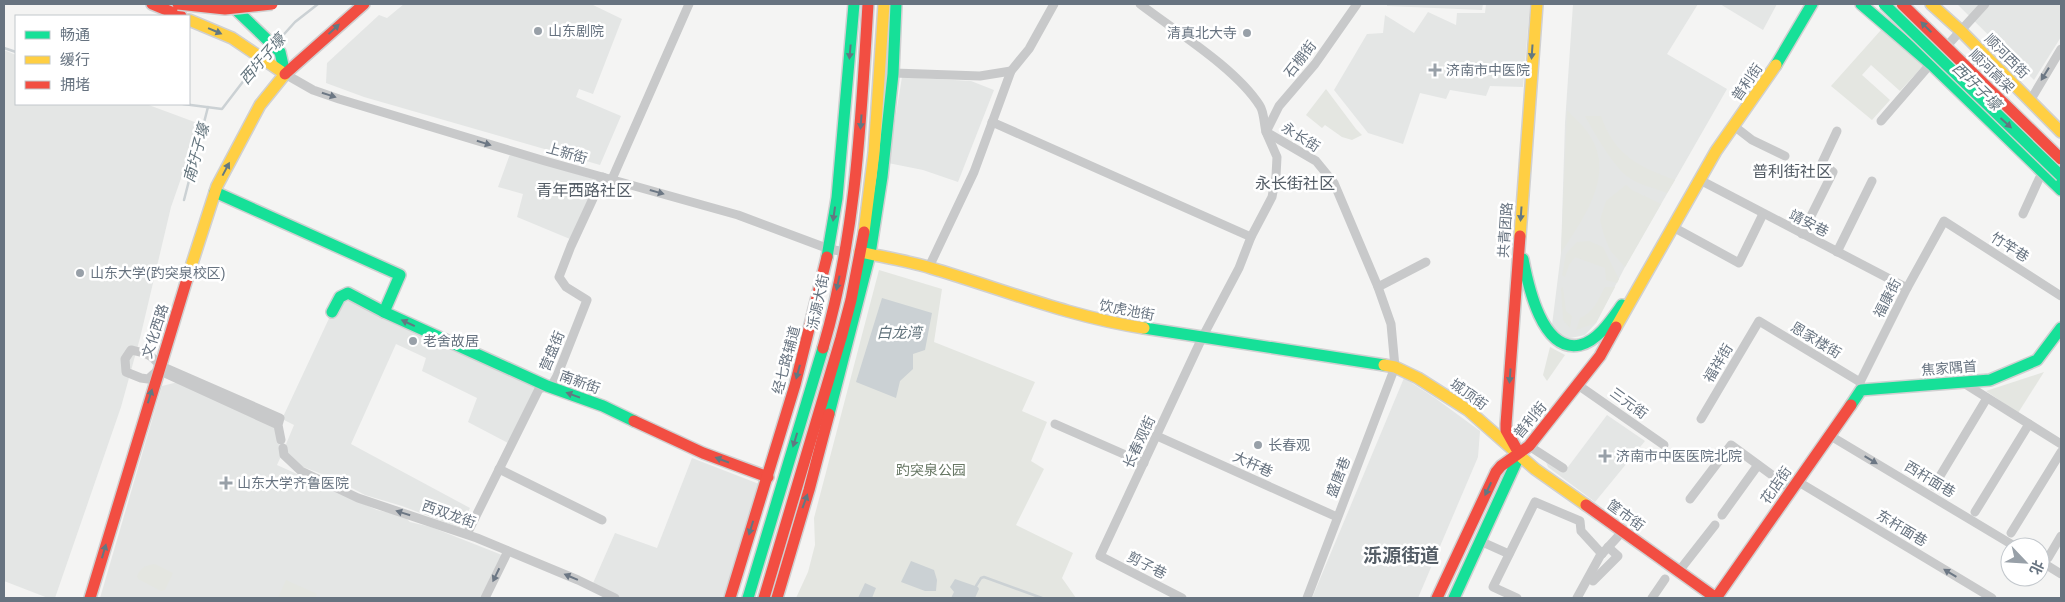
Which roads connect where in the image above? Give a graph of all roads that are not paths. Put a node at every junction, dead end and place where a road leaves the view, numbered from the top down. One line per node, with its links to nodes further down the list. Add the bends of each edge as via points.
1 (152, 4): 24 (main road)
2 (178, 4): 5 (main road, bridge, via 194,8 251,8)
3 (230, 4): 26 (main road)
4 (266, 4): 26 (main road)
5 (272, 4)
6 (364, 4): 33 (main road, 文化西路, one-way to 6)
7 (689, 4): 46 (street)
8 (854, 4): 58 (main road, 经七路辅道, one-way to 58, via 837,198)
9 (868, 4): 59 (main road, 泺源大街, one-way to 59, via 859,155)
10 (884, 4): 61 (main road)
11 (896, 4): 32 (main road)
12 (1054, 4): 31 (street, via 1029,49)
13 (1140, 4): 39 (street, 永长街, via 1239,80 1261,107)
14 (1356, 4): 39 (street, 石棚街, via 1315,64 1279,106)
15 (1537, 4): 57 (main road, 共青团路, one-way to 57)
16 (1804, 4): 67 (main road, 普利街, via 1767,66 1710,146)
17 (1812, 4): 37 (main road, 普利街, via 1769,78)
18 (1861, 4): 30 (main road)
19 (1875, 4): 30 (main road, bridge)
20 (1884, 4): 30 (main road, 顺河高架, bridge)
21 (1902, 4): 43 (main road, 顺河高架, one-way to 21, bridge)
22 (1930, 4): 27 (main road, 顺河西街)
23 (1985, 4): 27 (street)
24 (179, 15)
25 (190, 20): 28 (main road, one-way to 28)
26 (250, 24): 28 (main road); 33 (main road, via 280,52)
27 (1961, 31): 30 (street, bridge); 34 (main road, 顺河西街)
28 (241, 44): 33 (main road)
29 (2061, 49): 34 (street, one-way to 34)
30 (1938, 56): 35 (street); 44 (main road); 45 (main road, 顺河高架, one-way to 45, bridge)
31 (1011, 72): 32 (street, via 980,76); 36 (street)
32 (894, 73): 61 (main road, via 882,177)
33 (285, 74): 46 (street, 上新街, one-way to 46, via 330,96); 50 (main road, 文化西路, one-way to 33, via 260,105)
34 (2030, 101): 40 (main road, 顺河西街)
35 (1881, 121)
36 (992, 122): 56 (street); 63 (street, via 974,172)
37 (1734, 126): 42 (street, via 1752,140); 47 (main road, 普利街)
38 (1837, 131): 55 (street, via 1822,163 1833,172)
39 (1266, 132): 56 (street, 长春观街, via 1277,157 1276,176 1272,197); 64 (street, 永长街, via 1316,162 1334,183)
40 (2061, 132)
41 (2061, 154): 44 (street)
42 (1785, 156)
43 (2061, 159)
44 (2044, 174): 49 (main road); 52 (street)
45 (2061, 176)
46 (607, 178): 58 (street, 上新街, one-way to 58, via 738,215); 77 (street, 营盘街, via 574,240 559,277 566,287 587,300 557,376 552,385)
47 (1700, 180): 51 (street, 靖安巷); 54 (main road, 普利街)
48 (1872, 181): 60 (street)
49 (2061, 190)
50 (215, 192): 69 (main road, via 400,275); 73 (main road, 文化西路)
51 (1764, 214): 54 (street, via 1739,263); 55 (street, 靖安巷)
52 (2023, 214)
53 (1944, 222): 65 (street, 福康街); 66 (street, 竹竿巷)
54 (1673, 227): 76 (main road, 普利街, via 1600,356)
55 (1802, 234): 60 (street, 靖安巷)
56 (1251, 237): 72 (street, 长春观街, via 1239,268)
57 (1519, 238): 67 (main road, via 1526,277 1537,310 1547,332 1566,345 1579,345 1591,338 1605,327); 89 (main road, 共青团路, one-way to 89, via 1506,430)
58 (829, 249): 59 (street, 上新街); 94 (main road, 经七路辅道, one-way to 94)
59 (845, 252): 124 (main road, 泺源大街, one-way to 124, via 825,340)
60 (1836, 252): 65 (street, 靖安巷)
61 (865, 253): 63 (main road, 饮虎池街); 125 (main road); 126 (main road, one-way to 61, via 832,404)
62 (1426, 262): 64 (street)
63 (929, 267): 72 (main road, 饮虎池街, via 1066,312 1109,323)
64 (1378, 287): 74 (street, 永长街, via 1391,324)
65 (1907, 288): 78 (street, 福康街)
66 (2061, 296)
67 (1622, 305): 89 (main road, 普利街)
68 (332, 312): 69 (main road, 南新街, via 340,298 348,293)
69 (384, 312): 77 (main road, 南新街, one-way to 69)
70 (1759, 321): 78 (street, 恩家楼街); 80 (street, 福祥街)
71 (2061, 328): 75 (main road, 焦家隅首, via 2037,360 1990,380)
72 (1202, 338): 74 (main road, 饮虎池街); 84 (street, 长春观街)
73 (155, 362): 73 (street, via 131,350 124,358 126,372 144,379); 105 (street, 西双龙街, one-way to 73, via 358,498 301,471 284,456 278,425); 120 (main road, 文化西路, one-way to 73)
74 (1395, 367): 89 (main road, 城顶街, via 1468,410); 100 (street, 盛唐巷)
75 (1961, 382): 78 (main road, 焦家隅首); 79 (street)
76 (1578, 385): 86 (street, 三元街); 87 (main road, 普利街)
77 (547, 386): 93 (street, 营盘街, via 539,390); 94 (main road, 南新街, one-way to 77)
78 (1860, 386): 83 (main road, 花店街)
79 (1987, 398): 82 (street); 96 (street)
80 (1701, 418)
81 (1055, 424): 90 (street)
82 (2029, 424): 85 (street); 98 (street)
83 (1829, 435): 95 (main road, 花店街); 107 (street, 西杆面巷, one-way to 107)
84 (1157, 436): 90 (street, 长春观街); 100 (street, 大杆巷)
85 (2061, 444)
86 (1664, 445)
87 (1530, 446): 89 (main road, 普利街); 92 (street)
88 (2061, 452): 104 (street)
89 (1520, 454): 103 (main road, 筐市街, via 1535,469); 108 (main road); 129 (main road, one-way to 129, via 1496,472)
90 (1144, 463): 114 (street, 长春观街)
91 (1758, 465): 95 (street, 东杆面巷); 97 (street, 东杆面巷, via 1731,445); 99 (street)
92 (1563, 468)
93 (499, 469): 101 (street); 105 (street, 营盘街)
94 (768, 477): 123 (main road, 经七路辅道, one-way to 123)
95 (1794, 485): 134 (main road, 花店街); 135 (street, 东杆面巷, one-way to 95)
96 (1934, 486)
97 (1690, 498)
98 (1975, 512)
99 (1722, 515)
100 (1337, 517): 128 (street, 盛唐巷)
101 (602, 520)
102 (1715, 525): 116 (street)
103 (1623, 531): 109 (street); 116 (main road, 筐市街)
104 (2011, 533)
105 (467, 534): 110 (street, 西双龙街)
106 (2061, 536): 111 (street)
107 (2000, 537)
108 (1480, 541): 112 (street); 130 (main road)
109 (1608, 547): 113 (street); 119 (street, via 1618,556)
110 (508, 551): 121 (street, one-way to 121); 122 (street, 西双龙街, one-way to 110)
111 (2050, 551)
112 (1509, 554): 113 (street, via 1535,502 1580,521 1582,531); 131 (street, via 1493,587)
113 (1602, 554): 132 (street)
114 (1100, 556): 127 (street, 剪子巷)
115 (2050, 564): 117 (street)
116 (1679, 572): 134 (main road, 筐市街)
117 (2061, 574)
118 (1665, 578): 133 (street)
119 (1593, 581)
120 (90, 598)
121 (485, 598)
122 (615, 598)
123 (730, 598)
124 (748, 598)
125 (764, 598)
126 (777, 598)
127 (1182, 598)
128 (1307, 598)
129 (1437, 598)
130 (1454, 598)
131 (1517, 598)
132 (1577, 598)
133 (1652, 598)
134 (1716, 598)
135 (1992, 598)

